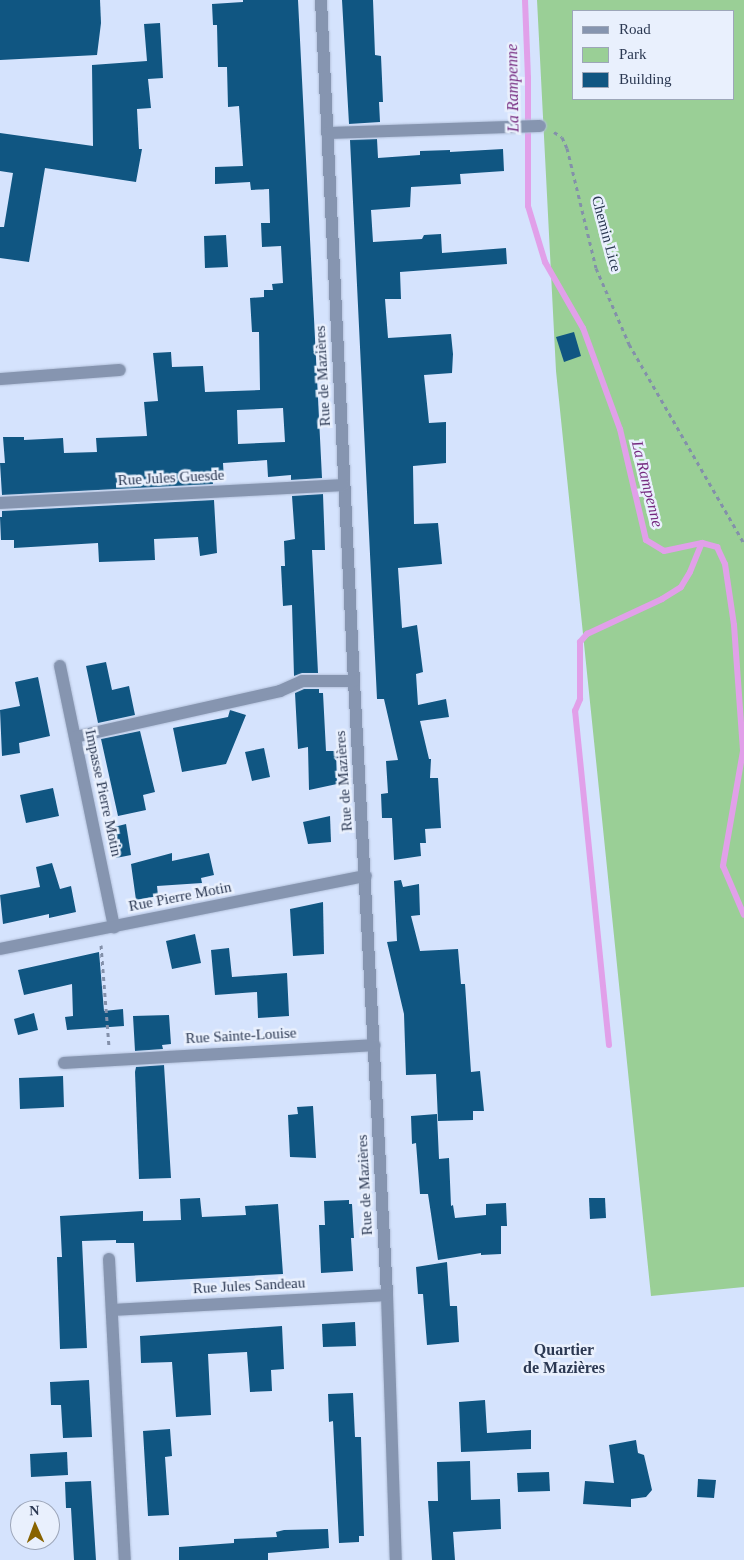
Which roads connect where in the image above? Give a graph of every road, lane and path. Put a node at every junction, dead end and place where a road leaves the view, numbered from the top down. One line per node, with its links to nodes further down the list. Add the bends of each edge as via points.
1 (321, 0): 3 (street, Rue de Mazières)
2 (540, 126): 3 (street); 8 (path, Chemin Lice, via 562,138 567,148 596,268 629,344)
3 (327, 133): 6 (street, Rue de Mazières)
4 (120, 370): 5 (street)
5 (0, 379)
6 (344, 485): 7 (street, Rue Jules Guesde); 10 (street, Rue de Mazières)
7 (0, 503)
8 (744, 543)
9 (60, 666): 11 (street, Impasse Pierre Motin)
10 (354, 681): 11 (street, via 302,681 280,691); 12 (street, Rue de Mazières)
11 (75, 737): 13 (street, Impasse Pierre Motin)
12 (366, 876): 13 (street, Rue Pierre Motin); 16 (street, Rue de Mazières)
13 (114, 927): 14 (street, Rue Pierre Motin)
14 (100, 929): 15 (street, Rue Pierre Motin); 17 (path)
15 (0, 949)
16 (374, 1045): 17 (street, Rue Sainte-Louise); 20 (street, Rue de Mazières)
17 (110, 1060): 18 (street, Rue Sainte-Louise)
18 (64, 1064)
19 (110, 1259): 21 (street)
20 (387, 1295): 21 (street, Rue Jules Sandeau); 23 (street, Rue de Mazières)
21 (113, 1310): 22 (street)
22 (125, 1560)
23 (396, 1560)

